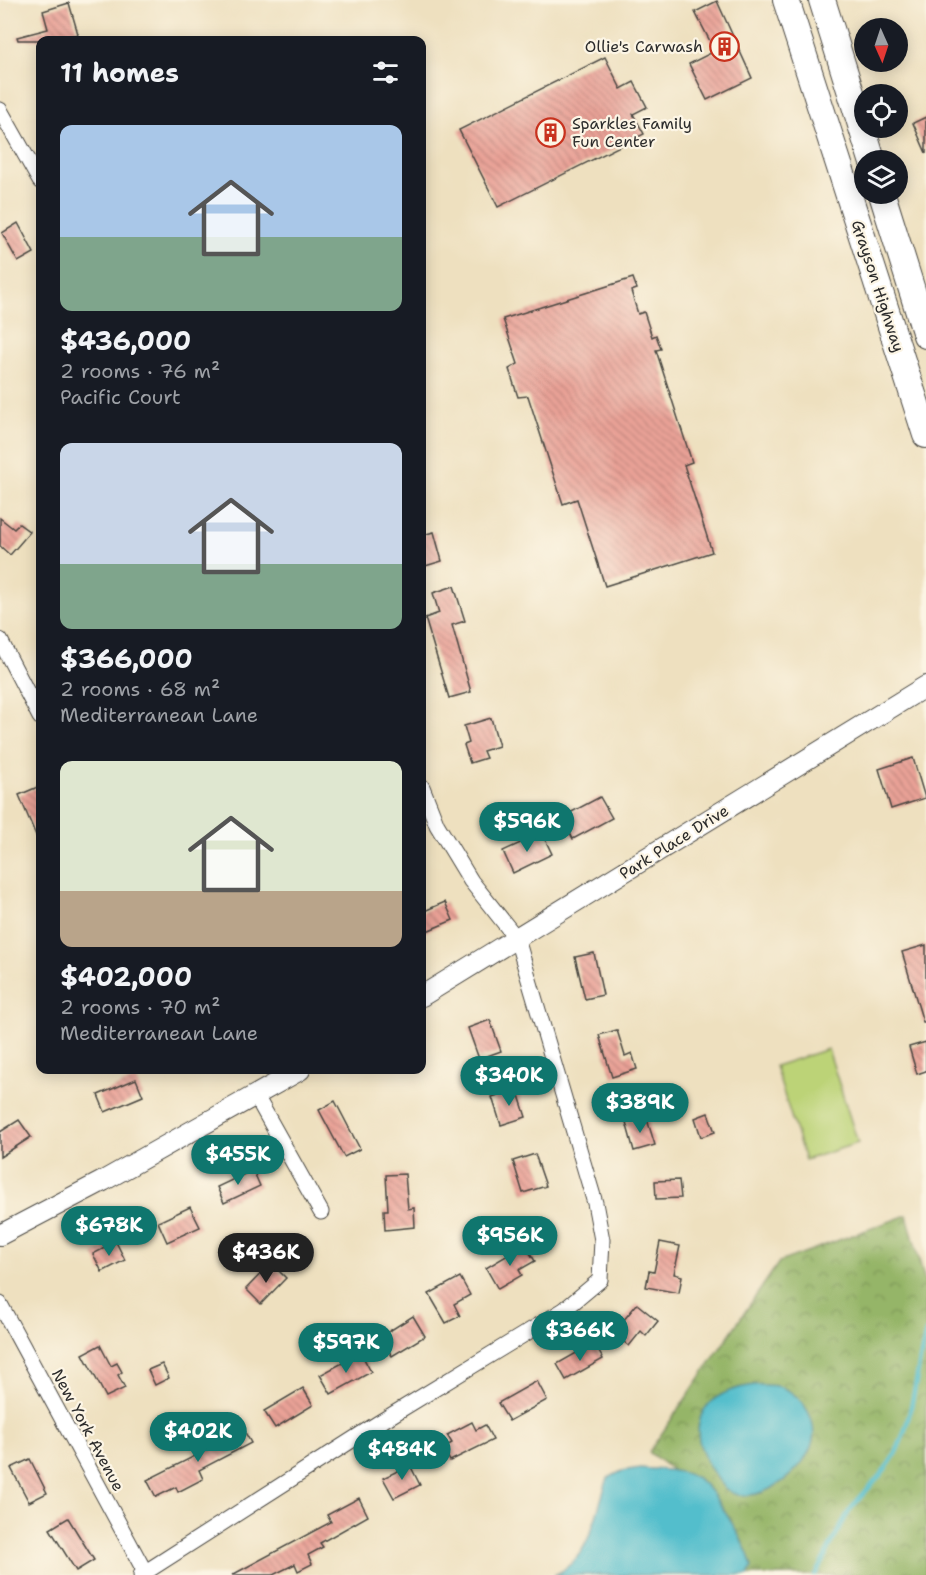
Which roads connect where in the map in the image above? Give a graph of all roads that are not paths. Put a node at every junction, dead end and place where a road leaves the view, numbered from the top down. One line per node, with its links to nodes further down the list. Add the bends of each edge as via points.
1 (786, 0): 8 (main road, Grayson Highway)
2 (822, 0): 4 (main road)
3 (0, 110): 5 (street)
4 (869, 150)
5 (36, 173)
6 (885, 204): 7 (main road, Grayson Highway)
7 (926, 335)
8 (926, 435)
9 (0, 640): 11 (street)
10 (926, 687): 13 (street, Park Place Drive)
11 (36, 709)
12 (426, 797): 13 (street, via 437,825 471,881)
13 (517, 939): 14 (street, Park Place Drive); 20 (street, via 595,1203 602,1240 600,1280 564,1310)
14 (426, 994)
15 (293, 1074): 16 (street)
16 (256, 1096): 17 (street); 18 (street)
17 (321, 1212)
18 (0, 1235)
19 (0, 1304): 20 (street, New York Avenue)
20 (143, 1574)

